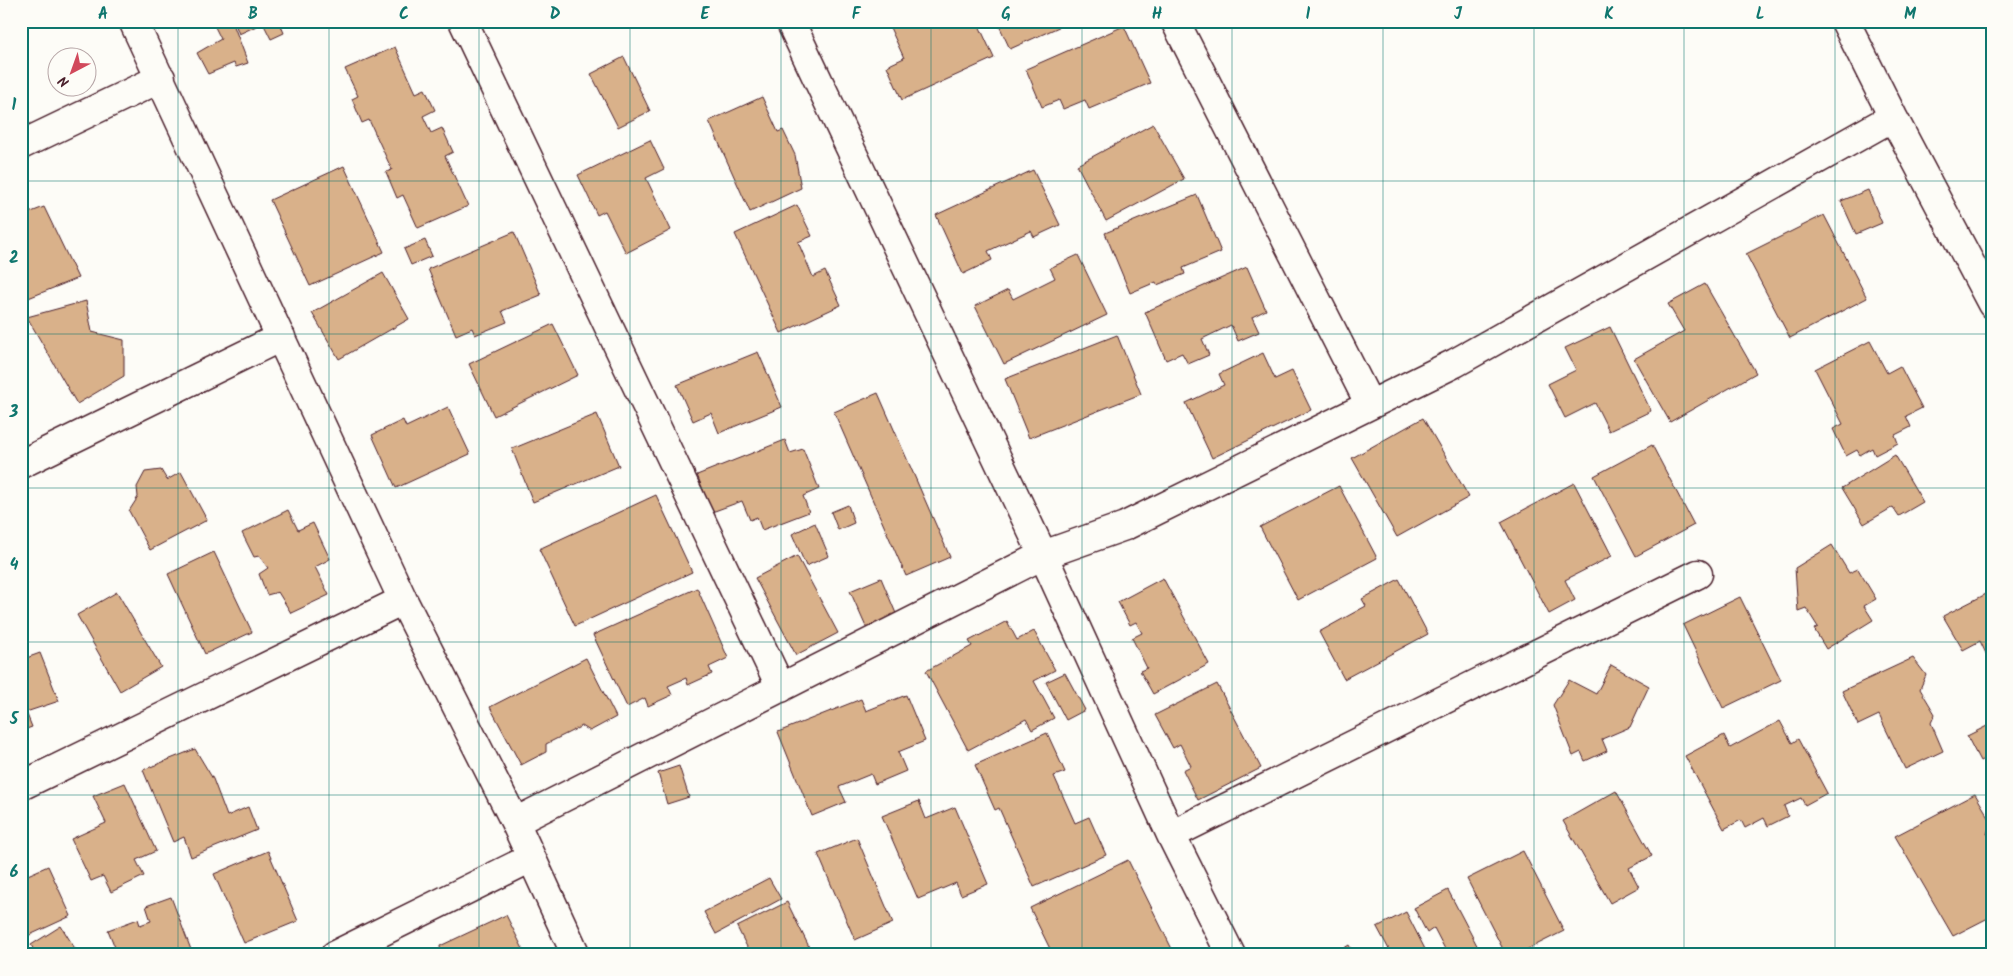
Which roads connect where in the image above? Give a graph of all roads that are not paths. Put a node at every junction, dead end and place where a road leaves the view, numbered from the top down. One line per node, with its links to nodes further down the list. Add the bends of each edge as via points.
1 (133, 21): 6 (street)
2 (463, 21): 16 (street)
3 (790, 21): 13 (street)
4 (1175, 21): 11 (street)
5 (1845, 21): 7 (street)
6 (161, 78): 8 (street); 10 (street)
7 (1893, 117): 9 (street); 11 (street, via 1455,363)
8 (21, 145)
9 (1992, 304)
10 (281, 337): 12 (street); 15 (street)
11 (1370, 405): 13 (street, via 1125,526)
12 (21, 464)
13 (1043, 555): 16 (street); 19 (street)
14 (1698, 574): 19 (street)
15 (403, 600): 17 (street); 18 (street)
16 (780, 688): 18 (street)
17 (21, 786)
18 (515, 822): 20 (street)
19 (1171, 835): 23 (street)
20 (531, 858): 21 (street); 22 (street)
21 (335, 955)
22 (576, 955)
23 (1231, 955)

